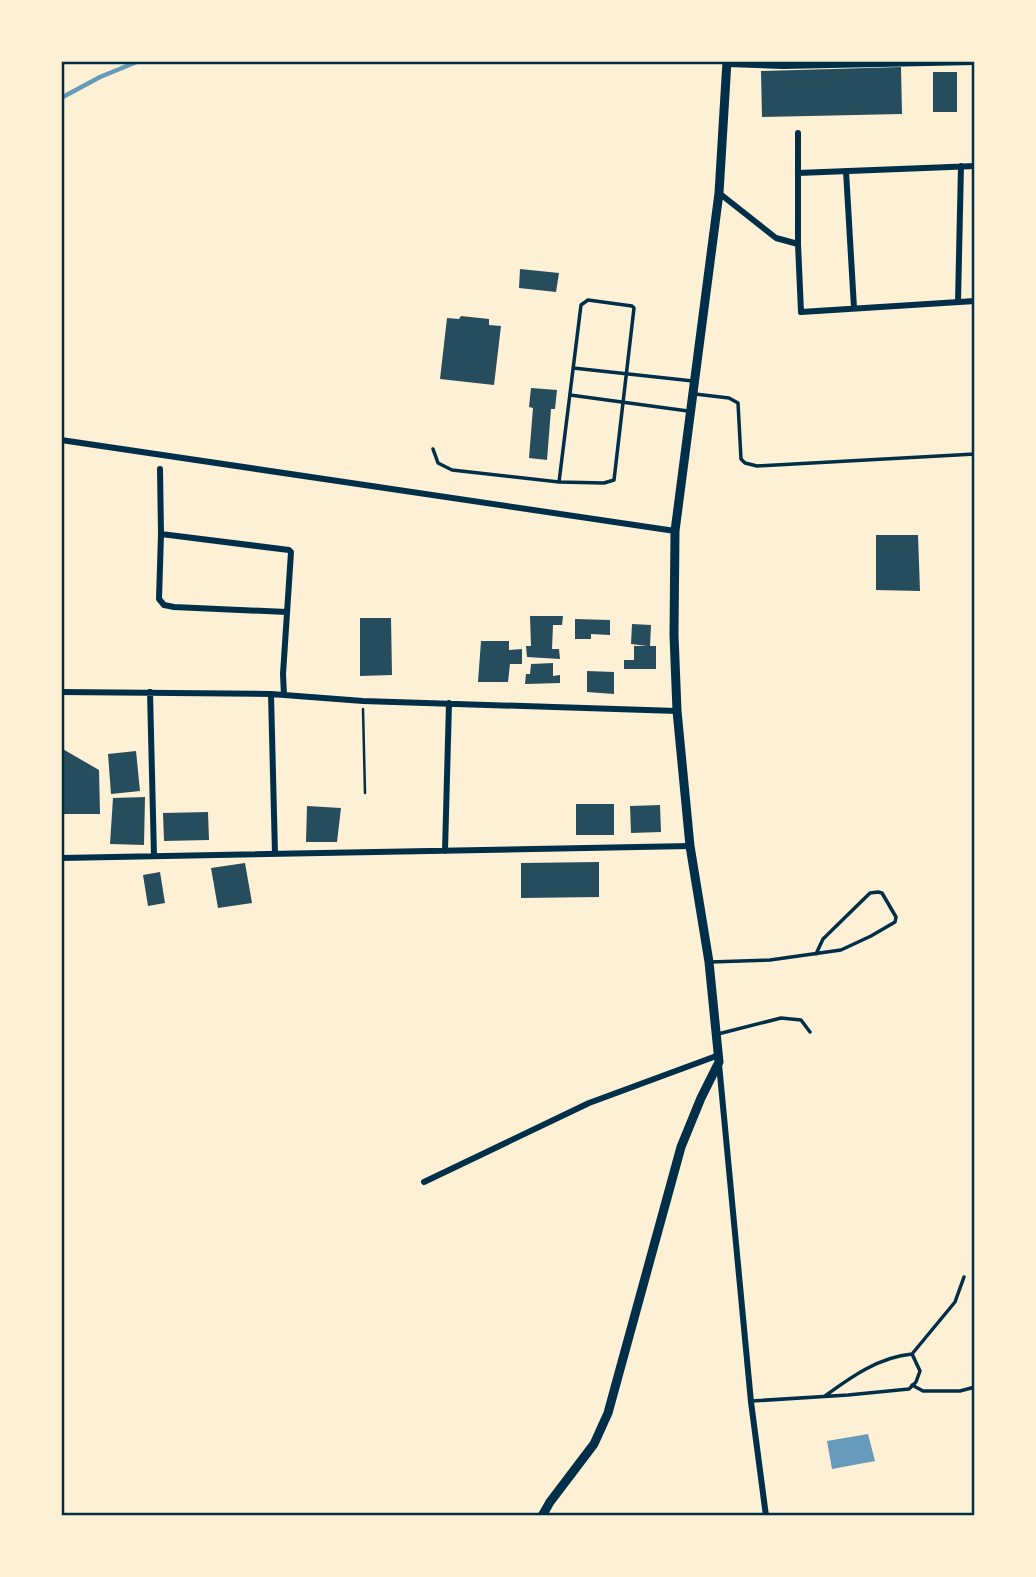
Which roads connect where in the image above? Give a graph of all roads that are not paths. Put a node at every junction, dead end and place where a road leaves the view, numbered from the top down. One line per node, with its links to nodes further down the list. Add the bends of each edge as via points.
1 (975, 62): 2 (street)
2 (727, 63): 8 (main road)
3 (799, 133): 7 (street)
4 (961, 166): 5 (street); 6 (street); 10 (street)
5 (975, 166)
6 (846, 171): 7 (street); 12 (street)
7 (798, 173): 9 (street)
8 (719, 193): 9 (street, via 776,238); 15 (main road)
9 (798, 244): 12 (street, via 801,312)
10 (958, 302): 11 (street); 12 (street)
11 (975, 302)
12 (854, 308)
13 (573, 368): 14 (lane); 14 (lane, via 581,305 587,300 634,308); 17 (lane)
14 (626, 374): 15 (lane); 18 (lane)
15 (695, 381): 16 (main road)
16 (693, 394): 19 (main road); 22 (lane, via 738,403 741,459 757,466)
17 (570, 395): 18 (lane); 24 (lane)
18 (624, 403): 19 (lane); 24 (lane, via 614,480)
19 (691, 411): 25 (main road)
20 (61, 440): 25 (street)
21 (433, 449): 24 (lane, via 438,463 452,470)
22 (975, 454)
23 (160, 469): 26 (street)
24 (559, 482)
25 (676, 531): 33 (main road)
26 (161, 534): 27 (street, via 289,550); 27 (street, via 159,599 164,605)
27 (287, 612): 31 (street)
28 (61, 692): 29 (street)
29 (150, 692): 30 (street); 37 (street)
30 (271, 694): 31 (street); 36 (street)
31 (284, 695): 32 (street)
32 (449, 703): 33 (street); 35 (street)
33 (677, 711): 34 (main road)
34 (690, 846): 35 (street); 40 (main road)
35 (445, 851): 36 (street)
36 (275, 854): 37 (street)
37 (154, 856): 38 (street)
38 (61, 858)
39 (816, 954): 39 (lane, via 842,950 895,922 882,893 870,893 823,939); 40 (lane)
40 (709, 962): 42 (main road)
41 (810, 1032): 42 (lane, via 801,1020 781,1018)
42 (716, 1034): 43 (main road)
43 (719, 1058): 44 (street, via 589,1103); 50 (street); 51 (main road, via 681,1147 608,1413 594,1444)
44 (424, 1182)
45 (964, 1277): 46 (lane, via 955,1302)
46 (912, 1354): 47 (lane, via 920,1371); 49 (lane, via 897,1355 858,1372)
47 (912, 1385): 48 (lane, via 923,1391); 49 (lane, via 909,1389)
48 (975, 1387)
49 (823, 1397): 50 (lane)
50 (751, 1402): 52 (street)
51 (542, 1516)
52 (766, 1516)

